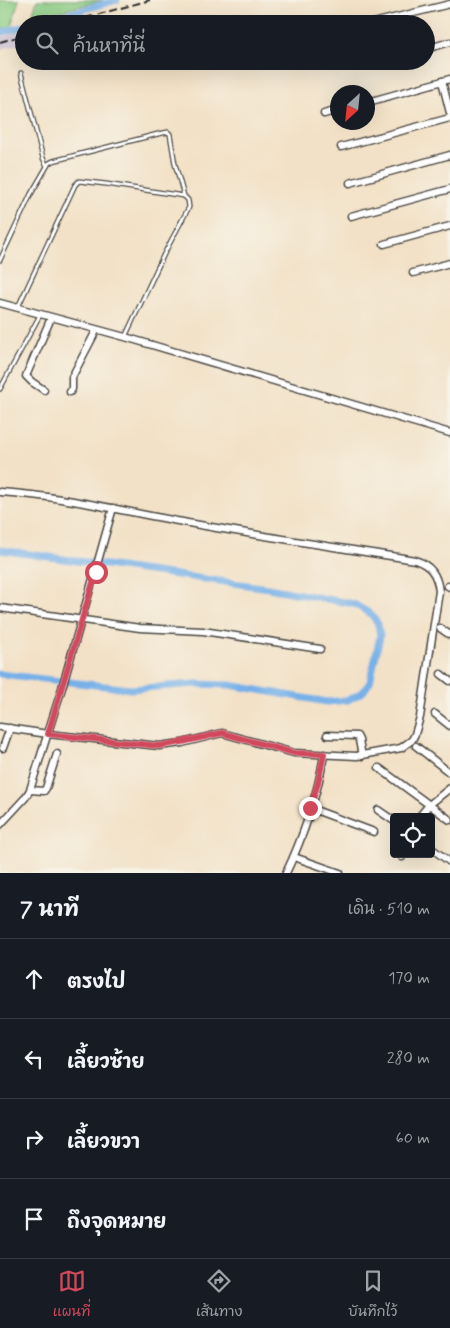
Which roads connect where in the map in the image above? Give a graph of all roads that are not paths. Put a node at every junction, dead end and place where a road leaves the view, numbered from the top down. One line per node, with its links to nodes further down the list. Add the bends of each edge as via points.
1 (450, 4): 2 (street)
2 (406, 15)
3 (450, 42): 4 (street)
4 (435, 46)
5 (21, 73): 15 (lane)
6 (450, 79): 7 (street)
7 (442, 81): 8 (street); 10 (street)
8 (375, 100)
9 (330, 112): 11 (street)
10 (450, 113)
11 (324, 114)
12 (450, 118): 13 (street)
13 (340, 147)
14 (450, 155): 16 (street)
15 (47, 167): 18 (lane, via 53,161 168,132); 22 (lane)
16 (350, 183)
17 (450, 189): 19 (street)
18 (184, 196): 26 (lane, via 79,181); 30 (lane, via 189,206)
19 (351, 216)
20 (450, 226): 21 (street)
21 (384, 244)
22 (0, 260)
23 (450, 263): 24 (street)
24 (413, 273)
25 (0, 303): 26 (street)
26 (18, 308): 27 (street)
27 (40, 314): 28 (street); 31 (lane)
28 (51, 318): 29 (street); 32 (street, via 26,376)
29 (96, 330): 30 (street); 33 (street, via 72,377)
30 (125, 338): 34 (street)
31 (0, 389)
32 (44, 390)
33 (70, 392)
34 (450, 433)
35 (0, 492): 36 (street)
36 (113, 508): 38 (street); 54 (street, via 414,560 427,565 439,590 415,734 401,748)
37 (0, 608): 38 (street)
38 (82, 620): 41 (street, via 140,628 203,631); 48 (street)
39 (440, 628): 40 (street)
40 (450, 635)
41 (320, 649)
42 (441, 674): 43 (street)
43 (450, 680)
44 (435, 714): 45 (street)
45 (450, 726)
46 (0, 727): 47 (street)
47 (10, 728): 48 (street); 51 (street)
48 (48, 734): 53 (street, via 159,746 222,733 294,753); 58 (street)
49 (327, 734): 54 (street, via 356,736 360,740)
50 (416, 746): 56 (street)
51 (3, 748)
52 (57, 754): 58 (street, via 44,791)
53 (324, 754): 54 (street); 60 (street)
54 (362, 756)
55 (379, 768): 59 (street)
56 (450, 773)
57 (450, 788): 59 (street)
58 (30, 790): 65 (street)
59 (429, 805): 62 (street); 64 (street)
60 (310, 808): 66 (street); 68 (street)
61 (378, 810): 63 (street)
62 (423, 813)
63 (390, 818)
64 (450, 820)
65 (0, 825)
66 (374, 832)
67 (435, 851): 69 (street)
68 (294, 856): 70 (street); 71 (street)
69 (450, 862)
70 (286, 873)
71 (340, 873)

